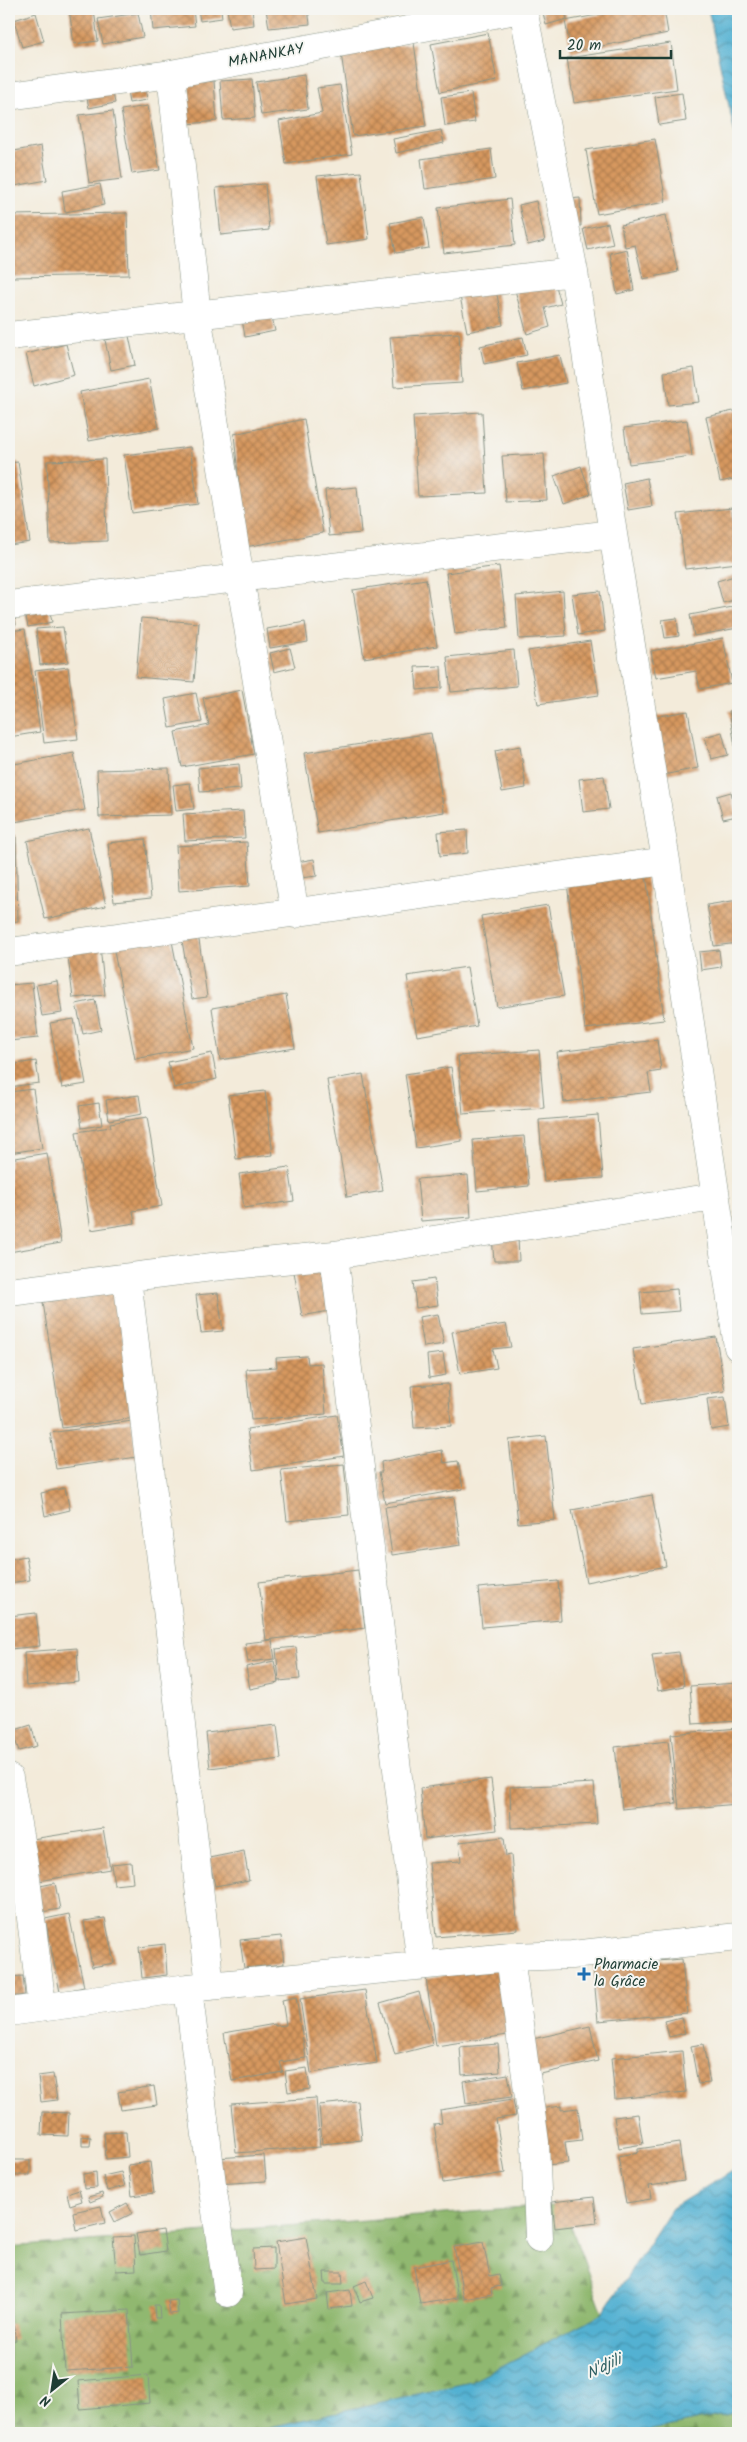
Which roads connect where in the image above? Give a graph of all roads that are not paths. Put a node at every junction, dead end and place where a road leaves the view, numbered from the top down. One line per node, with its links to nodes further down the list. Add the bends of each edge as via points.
1 (522, 9): 2 (street, MANANKAY); 4 (street)
2 (171, 74): 3 (street, MANANKAY); 5 (street)
3 (9, 96)
4 (574, 272): 5 (street); 7 (street)
5 (197, 316): 6 (street); 8 (street)
6 (9, 336)
7 (613, 534): 8 (street); 10 (street)
8 (239, 579): 9 (street); 11 (street)
9 (9, 605)
10 (666, 861): 11 (street); 13 (street)
11 (295, 914): 12 (street)
12 (9, 952)
13 (716, 1197): 14 (street); 17 (street)
14 (334, 1256): 15 (street); 21 (street)
15 (127, 1278): 16 (street); 22 (street, via 180,1716)
16 (9, 1292)
17 (738, 1347)
18 (9, 1778): 23 (street, via 25,1870)
19 (738, 1937): 20 (street, via 572,1955)
20 (510, 1957): 21 (street); 25 (street, via 534,2142)
21 (421, 1965): 22 (street)
22 (198, 1987): 23 (street); 26 (street, via 212,2184)
23 (42, 2007): 24 (street)
24 (9, 2012)
25 (539, 2238)
26 (228, 2293)

